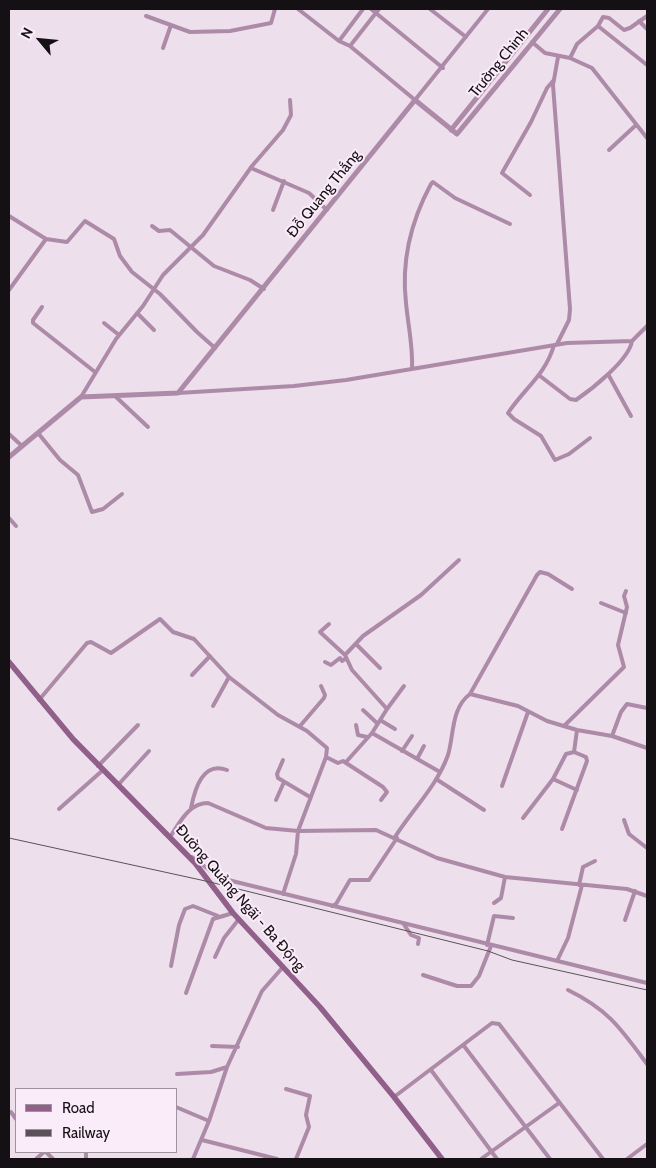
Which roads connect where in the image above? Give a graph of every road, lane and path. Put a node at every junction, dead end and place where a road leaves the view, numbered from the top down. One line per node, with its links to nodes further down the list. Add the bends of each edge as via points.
1 (275, 9): 14 (street, via 271,23 255,27 190,32)
2 (298, 9): 18 (street)
3 (363, 9): 18 (street)
4 (371, 9): 10 (street)
5 (380, 9): 10 (street)
6 (430, 9): 17 (street)
7 (488, 9): 17 (street, Đỗ Quang Thắng)
8 (548, 9): 30 (street, Trường Chinh)
9 (560, 9): 19 (street, Trường Chinh)
10 (376, 13): 20 (street); 25 (street)
11 (146, 16): 14 (street)
12 (647, 16): 13 (street)
13 (639, 21): 15 (street, via 624,30 606,16); 16 (street)
14 (171, 25): 21 (street)
15 (598, 26): 23 (street, via 581,40); 24 (street)
16 (647, 29)
17 (466, 37): 25 (street, Đỗ Quang Thắng)
18 (339, 41): 20 (street)
19 (532, 42): 22 (street, via 545,53); 30 (street, Trường Chinh, via 458,134)
20 (350, 46): 28 (street)
21 (163, 48)
22 (558, 57): 23 (street); 26 (street)
23 (570, 58): 29 (street, via 592,68)
24 (647, 66)
25 (443, 68): 28 (street, Đỗ Quang Thắng)
26 (554, 81): 36 (street, via 547,88 502,173); 56 (street, via 570,309 569,320)
27 (290, 100): 34 (street, via 292,107 288,122)
28 (415, 100): 30 (street); 38 (street, Đỗ Quang Thắng)
29 (636, 124): 31 (street); 33 (street)
30 (451, 130)
31 (646, 132): 32 (street)
32 (647, 138)
33 (609, 150)
34 (251, 168): 35 (street); 43 (street)
35 (284, 181): 37 (street); 38 (street, via 308,193)
36 (530, 195)
37 (273, 210)
38 (327, 210): 46 (street, Đỗ Quang Thắng)
39 (9, 216): 42 (street)
40 (510, 224): 58 (street, via 456,198 433,182 431,184 412,226 404,268)
41 (152, 226): 43 (street, via 159,231 170,230)
42 (46, 239): 45 (street); 48 (street, via 67,242 85,221 114,239 120,256 132,272)
43 (191, 249): 46 (street, via 214,266); 48 (street, via 163,275)
44 (9, 280): 45 (street)
45 (14, 283): 47 (street)
46 (264, 289): 57 (street, Đỗ Quang Thắng)
47 (9, 290)
48 (154, 290): 50 (street); 57 (street)
49 (42, 307): 59 (street, via 33,323)
50 (137, 313): 53 (street); 54 (street)
51 (104, 323): 54 (street)
52 (647, 326): 55 (street)
53 (154, 330)
54 (119, 335): 59 (street)
55 (632, 341): 56 (street); 60 (street, via 629,350)
56 (555, 344): 58 (street); 61 (street)
57 (215, 348): 62 (street, Đỗ Quang Thắng)
58 (412, 368): 62 (street, via 294,386)
59 (95, 372): 64 (street)
60 (608, 374): 61 (street, via 573,400); 65 (street)
61 (540, 376): 69 (street, via 508,413 543,438 555,460)
62 (178, 393): 63 (street)
63 (115, 396): 64 (street); 66 (street)
64 (81, 398): 67 (street)
65 (631, 416)
66 (148, 427)
67 (38, 433): 70 (street); 72 (street, via 60,460 78,475 92,512 103,509)
68 (9, 434): 70 (street)
69 (590, 438)
70 (22, 446): 71 (street)
71 (9, 457)
72 (122, 494)
73 (9, 518): 74 (street)
74 (16, 526)
75 (459, 560): 81 (street, via 421,595)
76 (572, 589): 91 (street, via 540,572)
77 (626, 591): 79 (street)
78 (601, 603): 79 (street)
79 (626, 613): 102 (street, via 618,645 624,666)
80 (329, 624): 83 (street, via 320,632)
81 (356, 644): 83 (street); 86 (street)
82 (210, 656): 87 (street); 88 (street); 92 (street, via 194,639 173,632 160,620 111,653 93,642 87,643)
83 (345, 657): 85 (street, via 331,664); 95 (street, via 367,688)
84 (9, 662): 92 (main road, Đường Quảng Ngãi - Ba Động)
85 (325, 662)
86 (380, 668)
87 (192, 675)
88 (229, 677): 93 (street); 101 (street, via 278,714)
89 (320, 686): 101 (street, via 324,698)
90 (404, 686): 95 (street)
91 (470, 694): 97 (street); 120 (street, via 458,710)
92 (39, 700): 118 (main road, Đường Quảng Ngãi - Ba Động)
93 (213, 706)
94 (647, 708): 107 (street, via 627,704)
95 (388, 709): 98 (street)
96 (363, 710): 98 (street)
97 (528, 712): 102 (street); 125 (street)
98 (379, 722): 103 (street); 105 (street)
99 (138, 725): 118 (street)
100 (356, 725): 108 (street, via 358,735)
101 (300, 726): 114 (street, via 326,748)
102 (564, 726): 104 (street)
103 (395, 729)
104 (577, 730): 107 (street); 113 (street)
105 (372, 733): 108 (street); 112 (street)
106 (412, 736): 112 (street)
107 (612, 736): 110 (street)
108 (368, 737): 117 (street)
109 (424, 746): 115 (street)
110 (647, 748)
111 (149, 751): 124 (street)
112 (402, 751): 115 (street)
113 (574, 752): 122 (street, via 566,754); 126 (street, via 587,759)
114 (326, 757): 117 (street, via 338,763); 127 (street)
115 (416, 759): 120 (street)
116 (283, 760): 123 (street, via 277,776)
117 (346, 762): 129 (street, via 386,789)
118 (101, 768): 124 (main road, Đường Quảng Ngãi - Ba Động); 131 (street)
119 (227, 770): 130 (street, via 216,767 206,771 195,791)
120 (440, 772): 121 (street)
121 (436, 779): 132 (street); 138 (street)
122 (553, 779): 126 (street); 133 (street)
123 (284, 782): 127 (street); 128 (street)
124 (118, 785): 137 (main road, Đường Quảng Ngãi - Ba Động)
125 (502, 786)
126 (577, 790): 135 (street)
127 (310, 797): 136 (street)
128 (276, 800)
129 (382, 800)
130 (191, 808): 136 (street, via 198,803 208,803 266,828); 137 (street)
131 (59, 809)
132 (484, 810)
133 (523, 818)
134 (624, 820): 139 (street, via 629,834)
135 (562, 829)
136 (298, 831): 138 (street, via 376,830); 145 (street, via 296,854)
137 (170, 837): 140 (main road, Đường Quảng Ngãi - Ba Động)
138 (396, 838): 142 (street, via 437,858); 148 (street, via 370,880 350,880)
139 (647, 848)
140 (184, 852): 145 (street, via 220,878); 149 (main road, Đường Quảng Ngãi - Ba Động)
141 (595, 861): 143 (street, via 583,868)
142 (505, 877): 143 (street); 147 (street, via 501,898)
143 (581, 885): 144 (street); 158 (street, via 568,938)
144 (635, 892): 146 (street); 153 (street)
145 (283, 894): 148 (street)
146 (647, 896)
147 (494, 903)
148 (332, 906): 154 (street)
149 (233, 912): 150 (street); 152 (main road, Đường Quảng Ngãi - Ba Động)
150 (218, 916): 159 (street, via 193,906 185,909); 164 (street, via 208,930)
151 (513, 918): 156 (street, via 494,916)
152 (239, 919): 157 (street, via 224,938); 160 (main road, Đường Quảng Ngãi - Ba Động)
153 (625, 920)
154 (403, 924): 155 (street, via 411,935 419,938); 156 (street)
155 (418, 944)
156 (489, 946): 158 (street); 161 (street, via 479,976 471,986 458,986)
157 (215, 957)
158 (557, 961): 162 (street)
159 (171, 966)
160 (283, 967): 167 (street, via 262,991); 173 (main road, Đường Quảng Ngãi - Ba Động)
161 (423, 975)
162 (647, 983)
163 (568, 990): 168 (street, via 591,1001 611,1018)
164 (186, 993)
165 (212, 1046): 167 (street)
166 (464, 1046): 170 (street); 174 (street, via 492,1023 499,1024); 179 (street)
167 (238, 1047): 169 (street)
168 (647, 1064)
169 (227, 1067): 171 (street, via 210,1072); 178 (street)
170 (431, 1070): 173 (street); 182 (street)
171 (177, 1074)
172 (286, 1088): 185 (street, via 310,1096 306,1115 309,1127)
173 (394, 1097): 186 (main road, Đường Quảng Ngãi - Ba Động)
174 (559, 1103): 179 (street); 190 (street)
175 (178, 1108): 178 (street)
176 (11, 1112): 177 (street)
177 (15, 1118)
178 (209, 1121): 180 (street)
179 (525, 1126): 182 (street); 189 (street)
180 (202, 1140): 183 (street); 184 (street)
181 (647, 1144): 191 (street)
182 (491, 1152): 187 (street); 188 (street)
183 (193, 1159)
184 (277, 1159)
185 (296, 1159)
186 (442, 1159)
187 (481, 1159)
188 (497, 1159)
189 (550, 1159)
190 (603, 1159)
191 (627, 1159)

